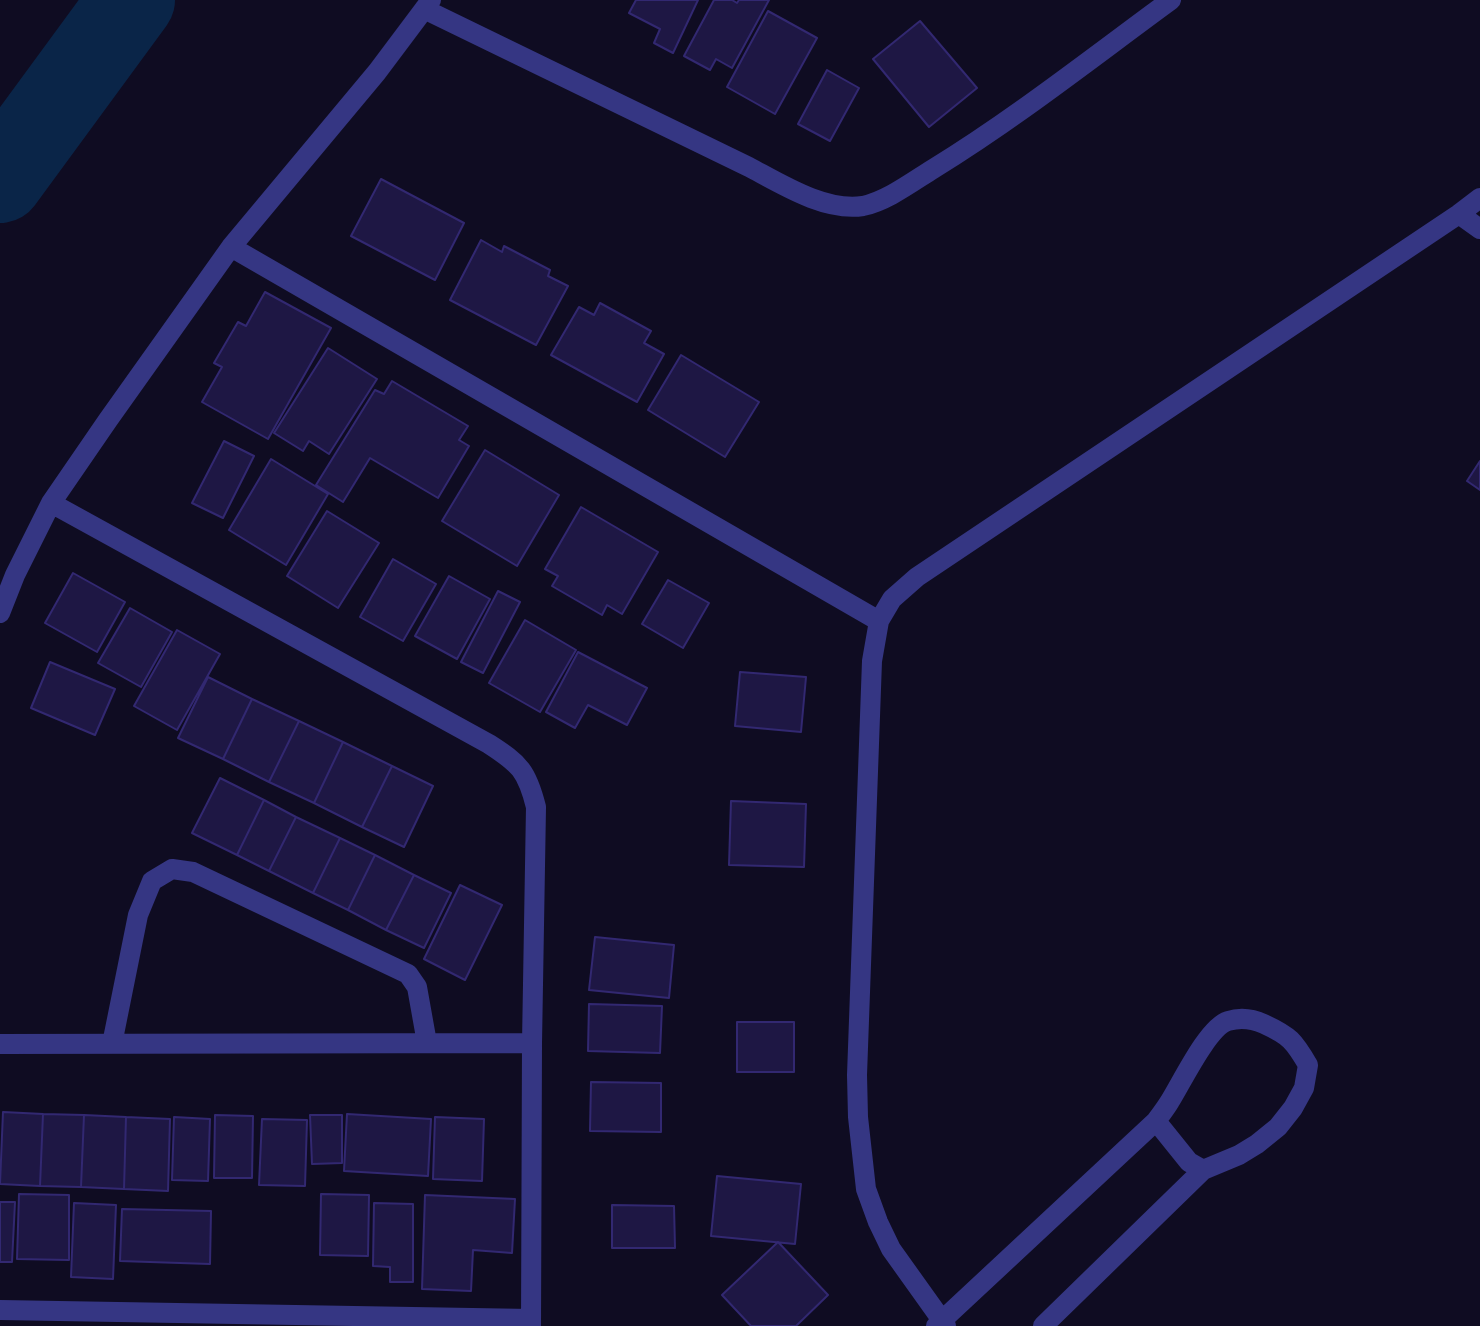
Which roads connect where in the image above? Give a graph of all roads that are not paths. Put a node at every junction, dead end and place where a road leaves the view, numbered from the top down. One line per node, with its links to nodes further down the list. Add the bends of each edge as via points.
1 (1171, 0): 2 (street, via 970,147 863,206 833,205 797,192)
2 (427, 4): 6 (street)
3 (1480, 198): 4 (street)
4 (1459, 214): 5 (street); 9 (street, via 917,577 892,599)
5 (1480, 229)
6 (231, 247): 7 (street); 9 (street)
7 (51, 503): 8 (street); 11 (street, via 513,759 528,781 536,807)
8 (0, 613)
9 (879, 621): 18 (street, via 868,750 858,1117 866,1189 878,1222)
10 (427, 1043): 11 (street); 13 (street); 13 (street, via 417,987 408,974 193,872 172,869 152,881 138,915)
11 (532, 1043): 17 (street)
12 (0, 1044): 13 (street)
13 (112, 1044)
14 (1156, 1121): 15 (street, via 1189,1162); 15 (street, via 1207,1040 1225,1021 1251,1018 1295,1041 1308,1065 1293,1108 1257,1144); 18 (street)
15 (1203, 1170): 19 (street)
16 (0, 1310): 17 (street)
17 (531, 1322)
18 (941, 1324)
19 (1043, 1326)

